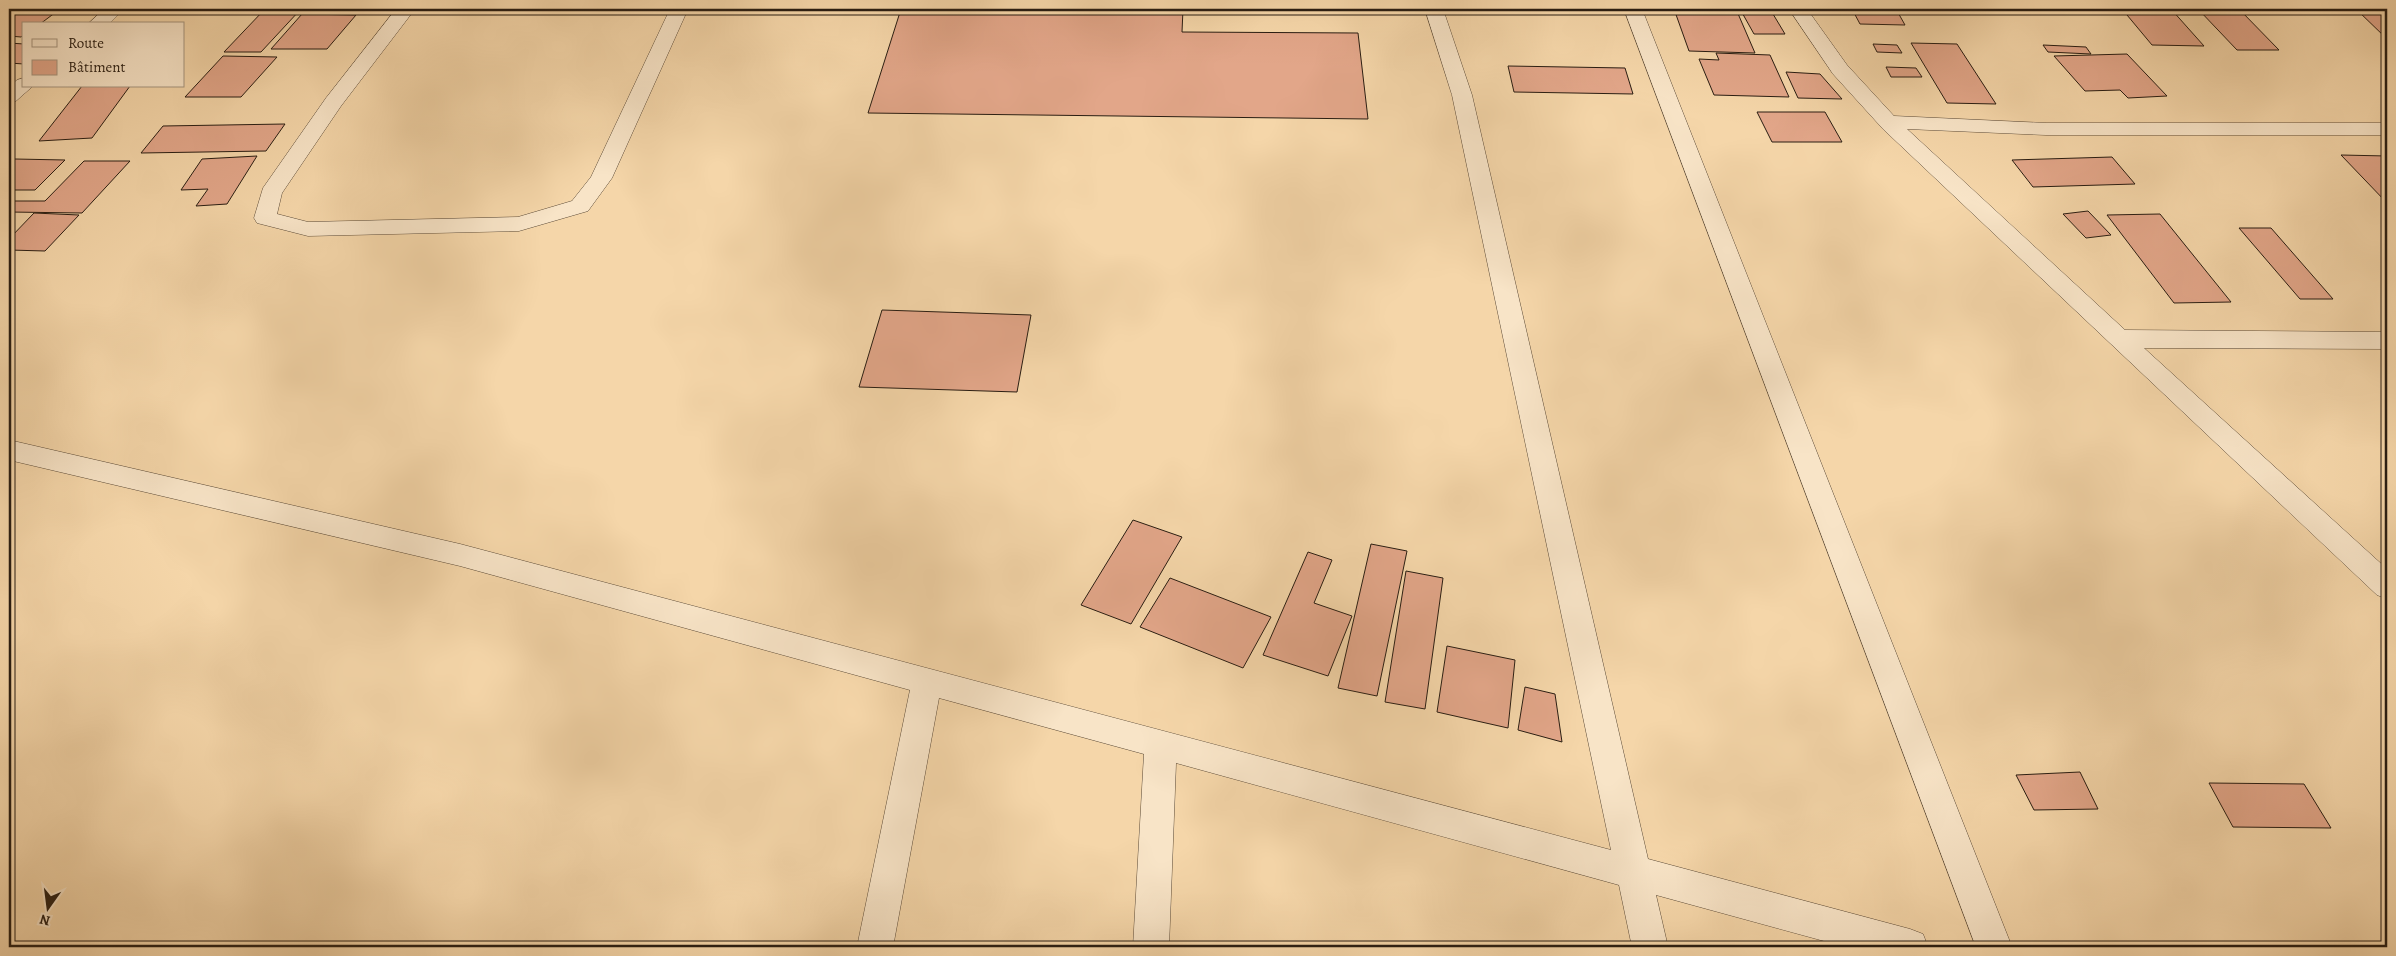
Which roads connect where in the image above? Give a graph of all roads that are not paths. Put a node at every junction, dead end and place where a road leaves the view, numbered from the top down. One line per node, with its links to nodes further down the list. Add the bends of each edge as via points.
1 (115, 9): 7 (street)
2 (406, 9): 3 (street, via 333,102 271,193 265,218 308,229 520,224 580,206 601,178)
3 (679, 9)
4 (1434, 9): 18 (street, via 1462,95)
5 (1633, 9): 23 (street)
6 (1798, 9): 10 (street, via 1833,61)
7 (99, 22)
8 (22, 86): 9 (street)
9 (9, 97)
10 (1890, 122): 11 (street, via 2046,129); 12 (street)
11 (2387, 129)
12 (2118, 339): 13 (street); 15 (street)
13 (2387, 340)
14 (9, 450): 16 (street, via 460,555)
15 (2387, 587)
16 (927, 681): 17 (street); 19 (street)
17 (1162, 744): 18 (street); 20 (street)
18 (1634, 872): 21 (street); 22 (street)
19 (875, 947)
20 (1151, 947)
21 (1650, 947)
22 (1910, 947)
23 (1994, 947)

